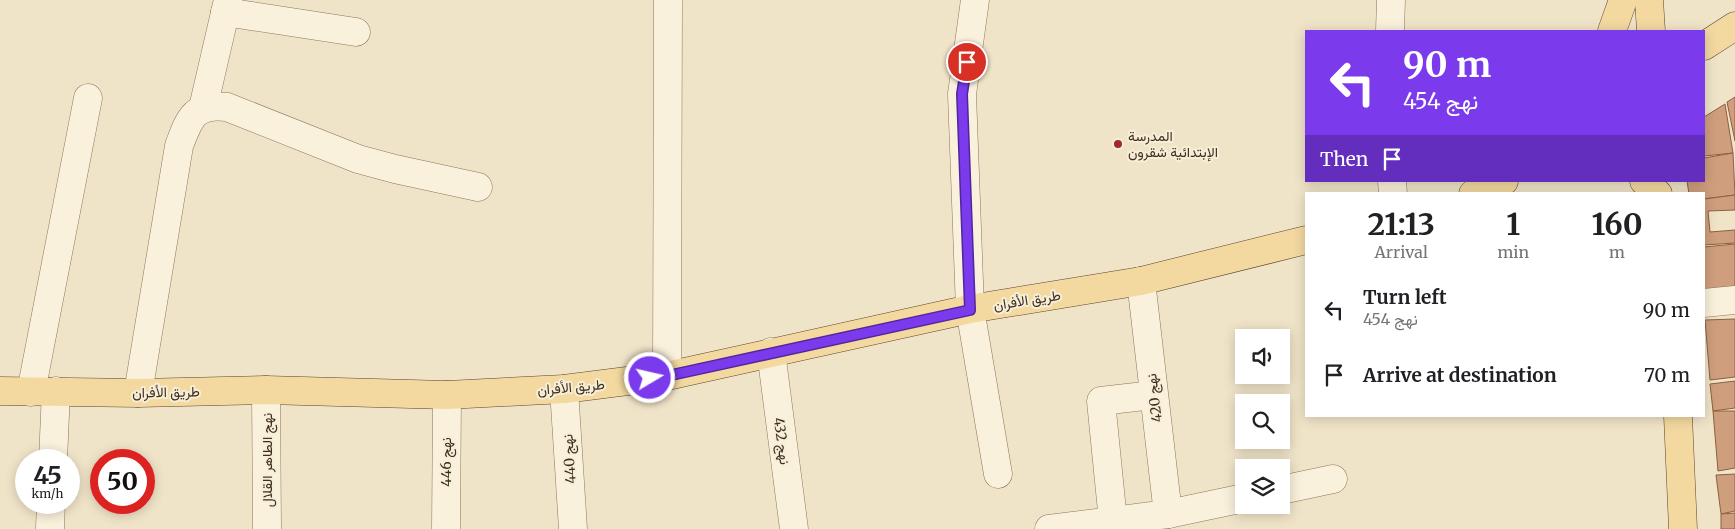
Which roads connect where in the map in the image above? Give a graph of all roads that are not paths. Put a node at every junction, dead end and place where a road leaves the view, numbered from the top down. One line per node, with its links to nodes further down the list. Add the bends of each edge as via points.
1 (668, 0): 26 (street)
2 (975, 0): 24 (street, via 962,94)
3 (1391, 0): 8 (street)
4 (1623, 0): 9 (main road)
5 (1649, 0): 10 (main road)
6 (226, 6): 11 (street); 14 (street)
7 (1735, 26): 12 (main road)
8 (1390, 30)
9 (1612, 30)
10 (1651, 30)
11 (356, 32)
12 (1705, 45)
13 (88, 98): 30 (street)
14 (203, 108): 17 (street, via 227,107 365,161); 31 (street, via 187,123 179,146)
15 (1502, 182): 18 (main road)
16 (1645, 182): 19 (main road)
17 (478, 187)
18 (1478, 192)
19 (1656, 192)
20 (1305, 240): 21 (main road, طريق الأفران)
21 (1141, 281): 24 (main road, طريق الأفران); 33 (street, نهج 420)
22 (1735, 300): 23 (street)
23 (1705, 303)
24 (970, 310): 25 (main road, طريق الأفران); 36 (street)
25 (770, 352): 26 (main road, طريق الأفران); 47 (street, نهج 432)
26 (667, 376): 27 (main road, طريق الأفران)
27 (564, 389): 32 (main road, طريق الأفران); 46 (street, نهج 440)
28 (266, 390): 31 (main road, طريق الأفران); 32 (main road, طريق الأفران); 44 (street, نهج الطاهر القلال)
29 (0, 391): 30 (main road, طريق الأفران)
30 (44, 391): 31 (main road, طريق الأفران); 35 (street)
31 (138, 393)
32 (447, 395): 45 (street, نهج 446)
33 (1153, 395): 41 (street, نهج 420); 42 (street, via 1101,400)
34 (1678, 417): 49 (main road)
35 (52, 449)
36 (998, 474)
37 (1333, 479): 38 (street)
38 (1290, 488)
39 (1235, 500): 41 (street)
40 (51, 514): 43 (street)
41 (1168, 514): 42 (street)
42 (1113, 521): 48 (street)
43 (50, 529)
44 (267, 529)
45 (446, 529)
46 (573, 529)
47 (794, 529)
48 (1050, 529)
49 (1683, 529)

